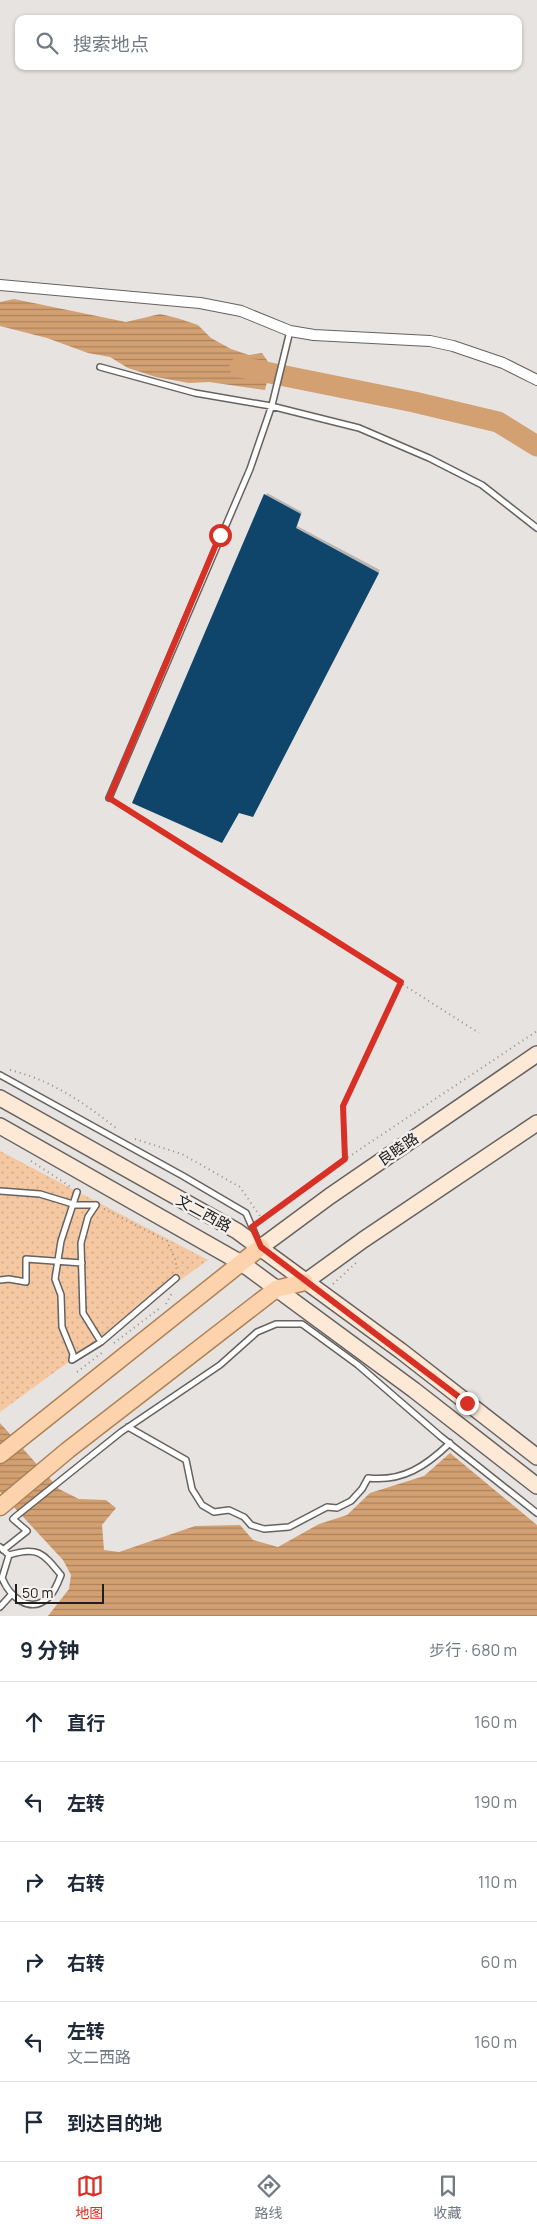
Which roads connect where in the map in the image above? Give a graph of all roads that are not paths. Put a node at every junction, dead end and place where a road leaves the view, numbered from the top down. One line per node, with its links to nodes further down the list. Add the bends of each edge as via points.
1 (0, 284): 2 (street, via 200,303 241,311)
2 (290, 331): 4 (street, via 322,336 430,341 503,363); 5 (lane)
3 (100, 367): 5 (lane, via 195,393)
4 (537, 380)
5 (271, 406): 6 (lane, via 359,428 390,440 482,485); 7 (lane, via 250,469)
6 (537, 528)
7 (109, 798)
8 (537, 1054): 16 (main road, 良睦路)
9 (0, 1075): 16 (lane, via 246,1213)
10 (0, 1098): 16 (main road, 文二西路)
11 (537, 1122): 22 (main road)
12 (0, 1126): 19 (main road, 文二西路)
13 (0, 1191): 15 (lane, via 40,1194)
14 (77, 1192): 15 (lane)
15 (73, 1204): 17 (lane); 18 (lane, via 96,1205 88,1217 81,1242)
16 (261, 1247): 19 (main road); 22 (main road, 文二西路)
17 (58, 1261): 18 (lane); 21 (lane, via 26,1260 26,1282); 24 (lane, via 55,1279 61,1295 62,1327 73,1354 72,1360)
18 (82, 1263): 24 (lane, via 82,1313)
19 (243, 1264): 23 (main road, 文二西路); 27 (main road)
20 (176, 1278): 24 (lane)
21 (0, 1280)
22 (305, 1282): 23 (main road); 28 (main road, 文二西路, via 401,1351)
23 (276, 1289): 29 (main road, 文二西路); 30 (main road, via 48,1466)
24 (101, 1342)
25 (128, 1427): 26 (lane, via 220,1365 257,1332 276,1324 302,1324 358,1365); 26 (lane, via 186,1460 192,1489 202,1505 214,1512 229,1510 244,1517 251,1525 264,1529 289,1527 327,1507 338,1508 351,1500 368,1478 397,1477 416,1471); 32 (lane, via 14,1518 27,1531)
26 (450, 1443): 31 (lane)
27 (0, 1456)
28 (537, 1457)
29 (537, 1486)
30 (2, 1506)
31 (537, 1512)
32 (2, 1548): 33 (lane)
33 (9, 1555): 34 (lane, via 2,1578); 34 (lane, via 26,1550 37,1551 61,1575 51,1595 38,1604 22,1602)
34 (11, 1595): 35 (lane)
35 (0, 1607)

